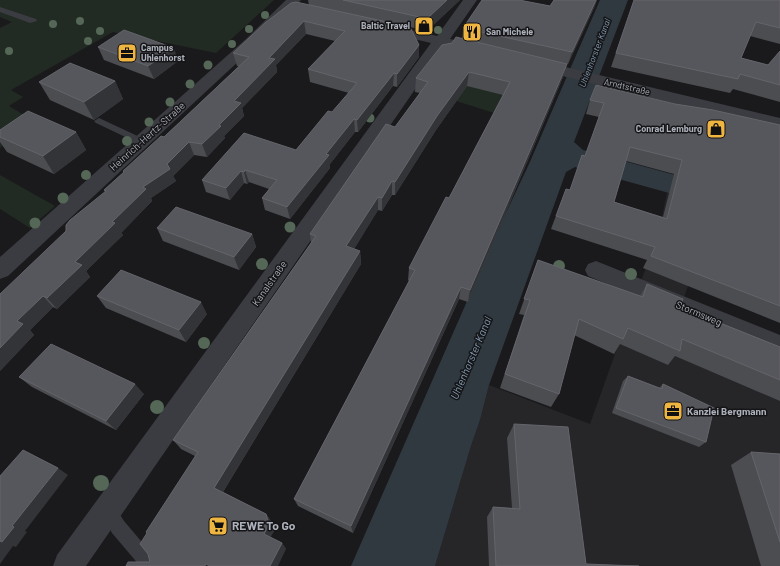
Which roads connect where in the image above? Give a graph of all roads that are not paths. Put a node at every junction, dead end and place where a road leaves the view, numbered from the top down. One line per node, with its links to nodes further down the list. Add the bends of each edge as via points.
1 (470, 0): 6 (street, Kanalstraße)
2 (295, 5): 11 (street, Heinrich-Hertz-Straße)
3 (0, 9): 4 (lane)
4 (33, 21)
5 (372, 26): 6 (street)
6 (442, 41): 7 (street); 15 (street, Kanalstraße)
7 (465, 47)
8 (525, 62): 10 (street, Arndtstraße)
9 (100, 121): 11 (lane)
10 (780, 124)
11 (142, 141): 12 (street, Heinrich-Hertz-Straße)
12 (0, 270)
13 (596, 270): 14 (street, Stormsweg)
14 (780, 346)
15 (108, 511): 16 (street, Kanalstraße); 17 (lane)
16 (68, 566)
17 (151, 566)

